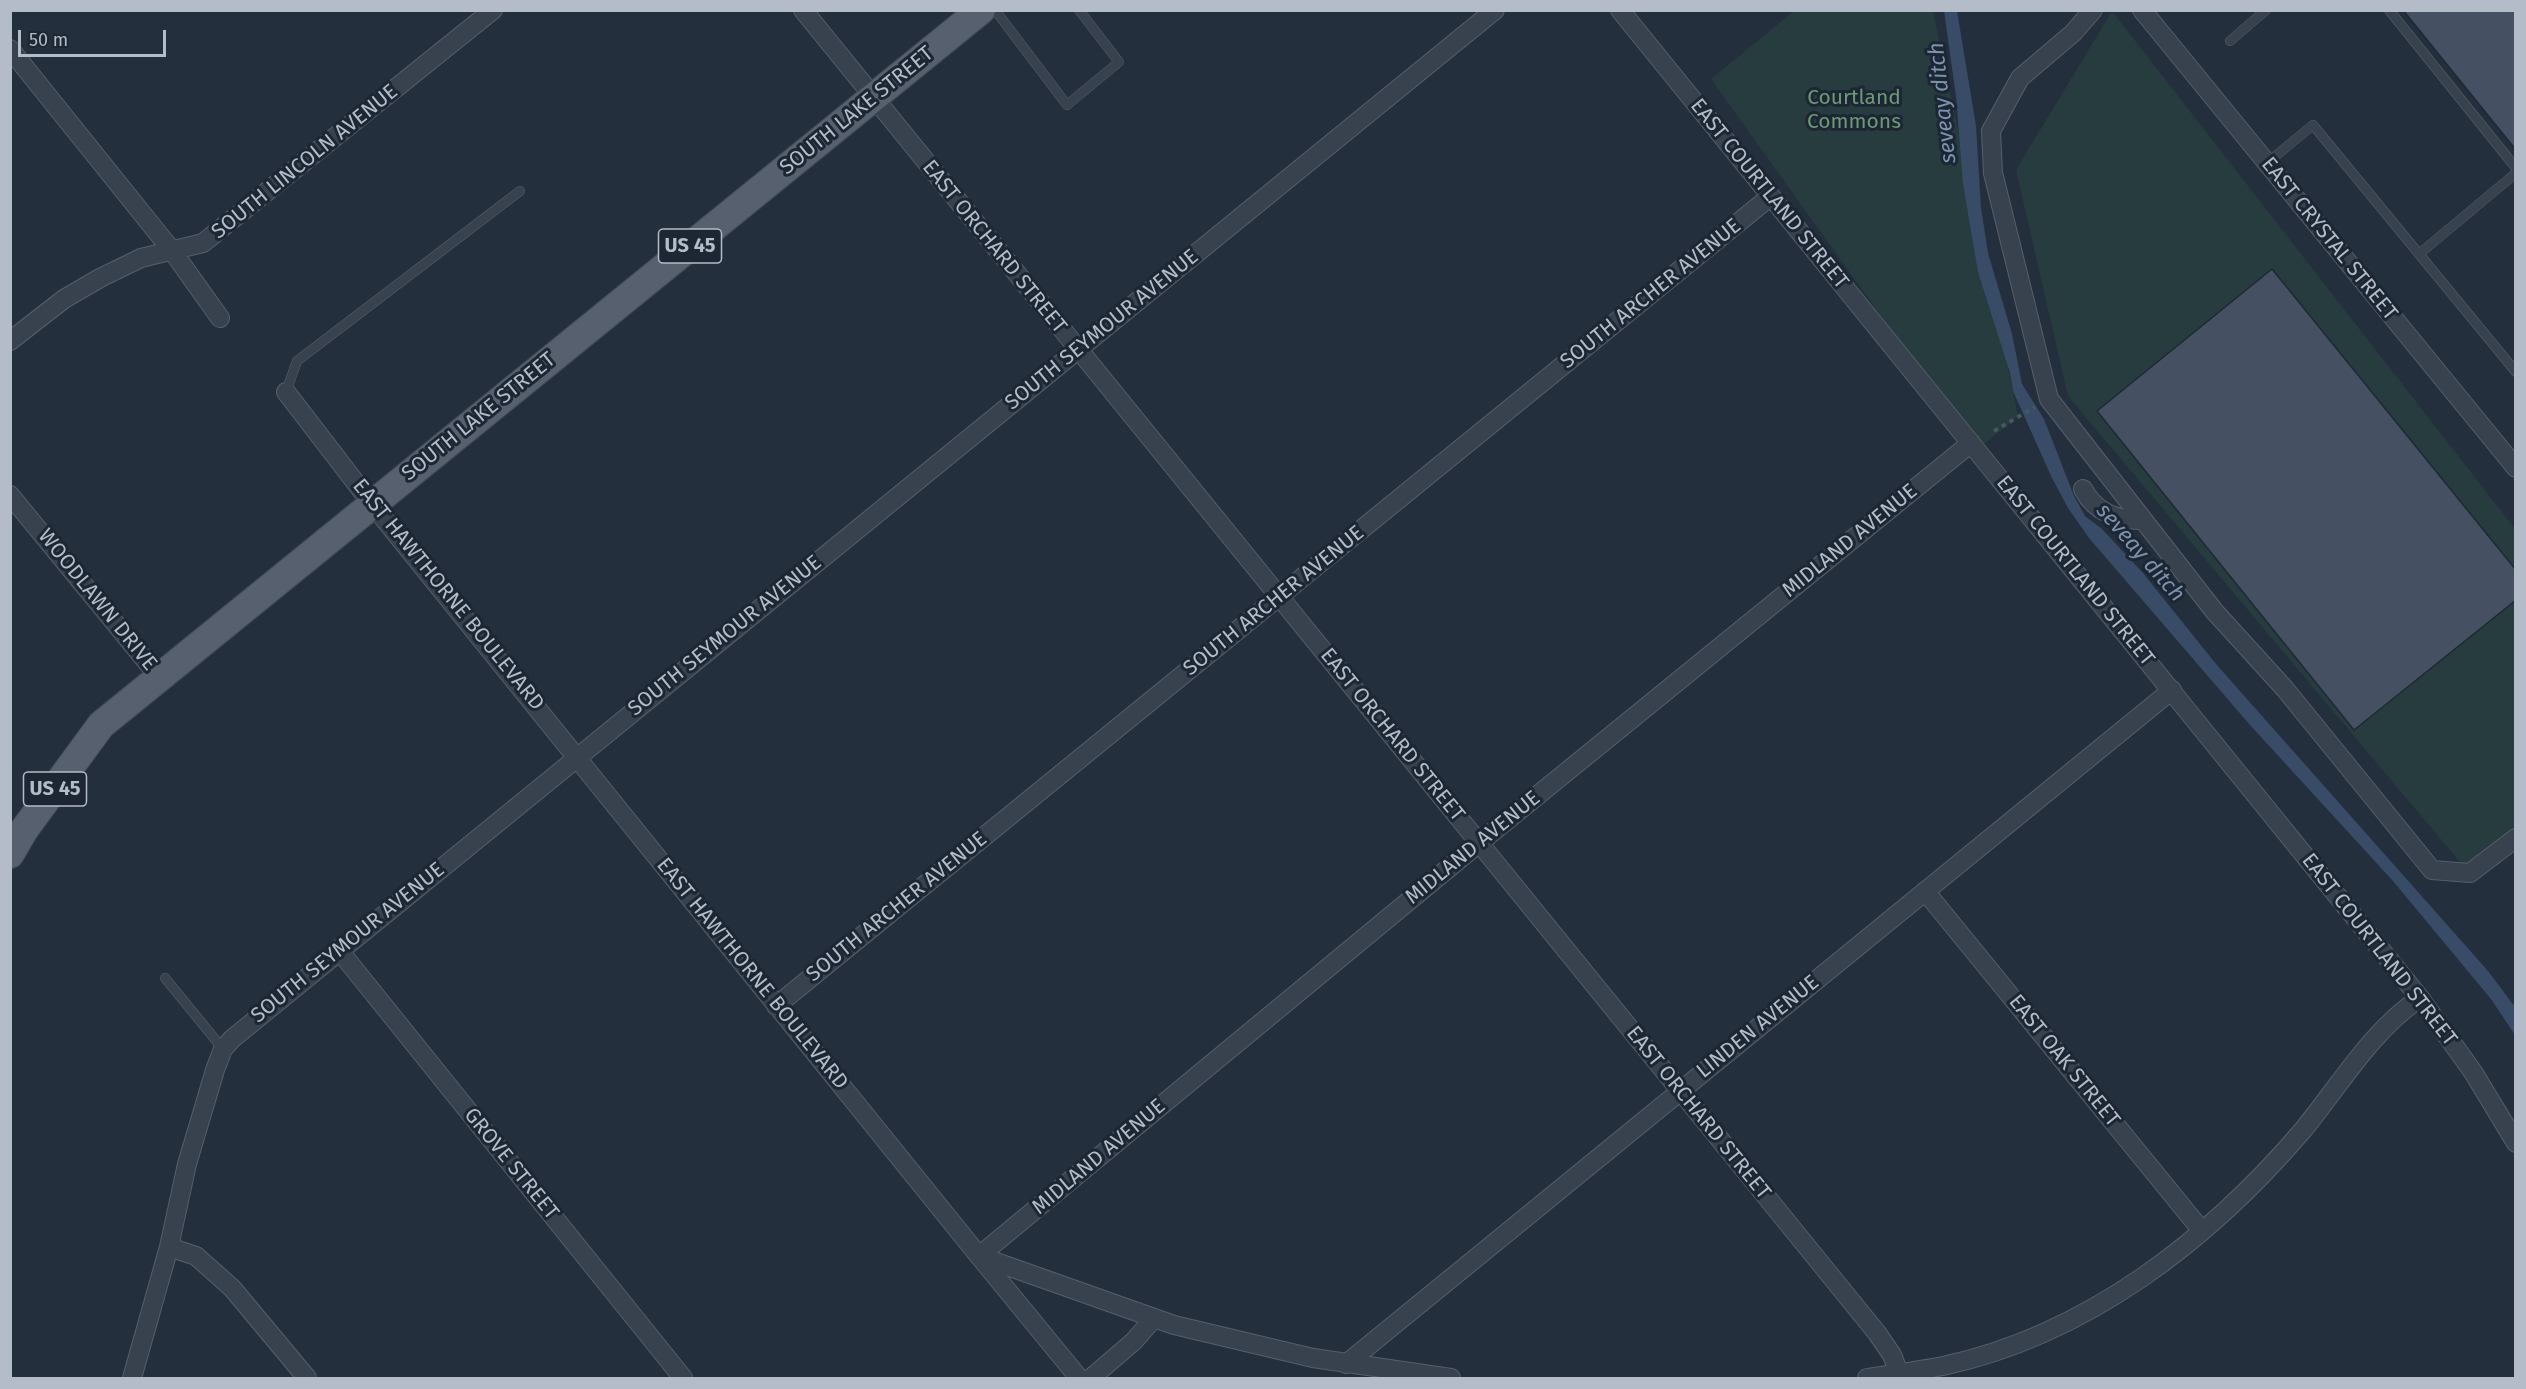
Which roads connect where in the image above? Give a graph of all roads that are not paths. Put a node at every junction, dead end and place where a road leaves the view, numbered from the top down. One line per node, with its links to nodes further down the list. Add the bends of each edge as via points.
1 (493, 10): 20 (street, SOUTH LINCOLN AVENUE, via 203,243)
2 (803, 10): 14 (street, EAST ORCHARD STREET)
3 (981, 10): 14 (main road, SOUTH LAKE STREET / US 45)
4 (995, 10): 5 (lane, via 1067,105 1119,62)
5 (1079, 10)
6 (1495, 10): 24 (street, SOUTH SEYMOUR AVENUE)
7 (1620, 10): 19 (street, EAST COURTLAND STREET)
8 (2093, 10): 32 (street, via 2073,33 2020,78 1990,131 1993,173 2049,399)
9 (2142, 10): 15 (street, EAST CRYSTAL STREET)
10 (2266, 10): 12 (lane)
11 (2389, 10): 16 (lane)
12 (2230, 40)
13 (10, 50): 20 (street)
14 (872, 99): 24 (street, EAST ORCHARD STREET); 31 (main road, SOUTH LAKE STREET / US 45)
15 (2267, 163): 21 (lane, via 2313,125); 28 (street, EAST CRYSTAL STREET)
16 (2516, 168)
17 (2516, 173): 21 (lane)
18 (520, 191): 26 (lane, via 297,361)
19 (1771, 196): 27 (street, EAST COURTLAND STREET); 33 (street, SOUTH ARCHER AVENUE)
20 (173, 252): 22 (street); 23 (street, SOUTH LINCOLN AVENUE, via 141,258 100,278 64,299)
21 (2419, 254): 25 (lane)
22 (220, 318)
23 (10, 340)
24 (1078, 349): 33 (street, EAST ORCHARD STREET); 36 (street, SOUTH SEYMOUR AVENUE)
25 (2516, 372)
26 (286, 392): 31 (street, EAST HAWTHORNE BOULEVARD)
27 (1971, 443): 35 (street, EAST COURTLAND STREET); 38 (street, MIDLAND AVENUE)
28 (2516, 468)
29 (2083, 489): 32 (street, via 2088,499 2106,513 2124,520)
30 (10, 495): 34 (street, WOODLAWN DRIVE)
31 (372, 504): 34 (main road, SOUTH LAKE STREET / US 45); 36 (street, EAST HAWTHORNE BOULEVARD)
32 (2143, 520): 37 (street, via 2215,612 2285,689 2432,870 2470,873)
33 (1280, 597): 38 (street, EAST ORCHARD STREET); 44 (street, SOUTH ARCHER AVENUE)
34 (160, 678): 39 (main road, SOUTH LAKE STREET / US 45, via 101,725)
35 (2172, 690): 40 (street, LINDEN AVENUE); 43 (street, EAST COURTLAND STREET)
36 (578, 756): 41 (street, SOUTH SEYMOUR AVENUE); 44 (street, EAST HAWTHORNE BOULEVARD)
37 (2516, 838)
38 (1479, 843): 46 (street, EAST ORCHARD STREET); 50 (street, MIDLAND AVENUE)
39 (10, 854)
40 (1925, 891): 46 (street, LINDEN AVENUE); 48 (street, EAST OAK STREET)
41 (338, 950): 45 (street, SOUTH SEYMOUR AVENUE); 56 (street, GROVE STREET)
42 (165, 978): 45 (lane)
43 (2420, 998): 47 (street, EAST COURTLAND STREET, via 2473,1072); 48 (street, via 2394,1019 2343,1076 2303,1130 2244,1194)
44 (776, 1005): 50 (street, EAST HAWTHORNE BOULEVARD)
45 (224, 1049): 49 (street, SOUTH SEYMOUR AVENUE, via 187,1164)
46 (1679, 1091): 52 (street, LINDEN AVENUE); 53 (street, EAST ORCHARD STREET, via 1877,1333)
47 (2516, 1143)
48 (2202, 1231): 53 (street, via 2120,1294 2077,1318 2010,1346)
49 (169, 1247): 54 (street, SOUTH SEYMOUR AVENUE); 55 (street, via 196,1256 232,1288)
50 (979, 1256): 51 (street); 57 (street, EAST HAWTHORNE BOULEVARD)
51 (1154, 1318): 52 (street); 58 (street)
52 (1346, 1364): 59 (street)
53 (1901, 1376): 60 (street)
54 (132, 1378)
55 (307, 1378)
56 (683, 1378)
57 (1079, 1378)
58 (1091, 1378)
59 (1451, 1378)
60 (1867, 1378)

